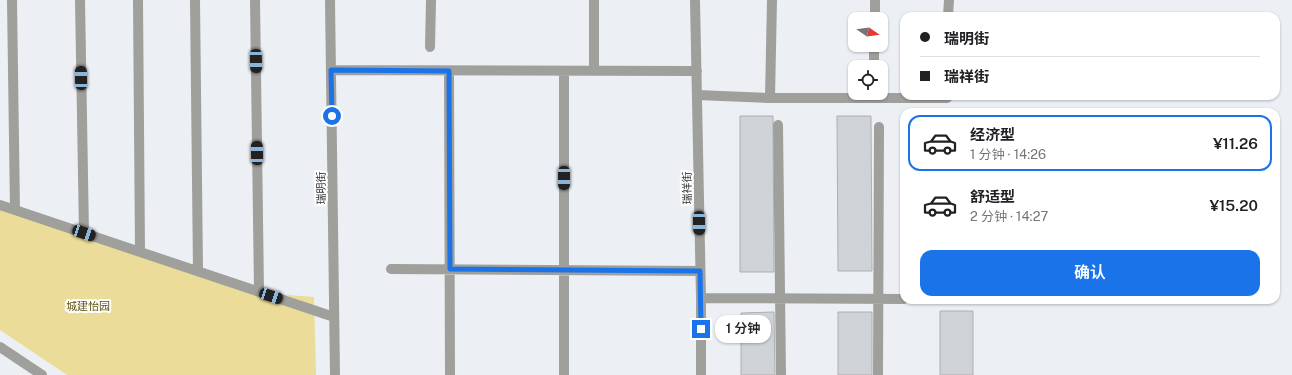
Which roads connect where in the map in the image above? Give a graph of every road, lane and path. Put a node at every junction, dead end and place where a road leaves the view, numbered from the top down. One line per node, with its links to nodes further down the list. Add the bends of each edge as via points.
1 (12, 0): 29 (street)
2 (80, 0): 30 (street)
3 (138, 0): 31 (street)
4 (195, 0): 35 (street)
5 (255, 0): 37 (street)
6 (330, 0): 16 (street, 瑞明街)
7 (430, 0): 15 (street)
8 (594, 0): 19 (street)
9 (695, 0): 20 (street, 瑞祥街)
10 (772, 0): 25 (street)
11 (875, 0): 13 (street)
12 (949, 0): 14 (street)
13 (875, 12)
14 (948, 12)
15 (430, 47)
16 (331, 70): 17 (street); 42 (street, 瑞明街)
17 (449, 71): 18 (street); 33 (street)
18 (564, 71): 19 (street); 34 (street)
19 (594, 71): 20 (street)
20 (697, 71): 21 (street, 瑞祥街)
21 (697, 95): 25 (street); 36 (street, 瑞祥街)
22 (848, 96): 25 (street)
23 (888, 96): 24 (street)
24 (900, 96)
25 (770, 98)
26 (778, 125): 38 (street)
27 (879, 127): 40 (street)
28 (0, 205): 29 (street)
29 (16, 210): 30 (street)
30 (84, 233): 31 (street)
31 (140, 252): 35 (street)
32 (391, 268): 33 (street)
33 (450, 269): 34 (street); 46 (street)
34 (565, 270): 36 (street); 47 (street)
35 (198, 271): 37 (street)
36 (700, 271): 39 (street, 瑞祥街)
37 (258, 291): 42 (street)
38 (780, 297): 39 (street); 40 (street); 49 (street)
39 (701, 298): 48 (street, 瑞祥街)
40 (878, 299): 41 (street); 50 (street)
41 (900, 299)
42 (334, 317): 45 (street, 瑞明街)
43 (0, 348): 44 (street)
44 (42, 375)
45 (335, 375)
46 (450, 375)
47 (564, 375)
48 (701, 375)
49 (780, 375)
50 (878, 375)

